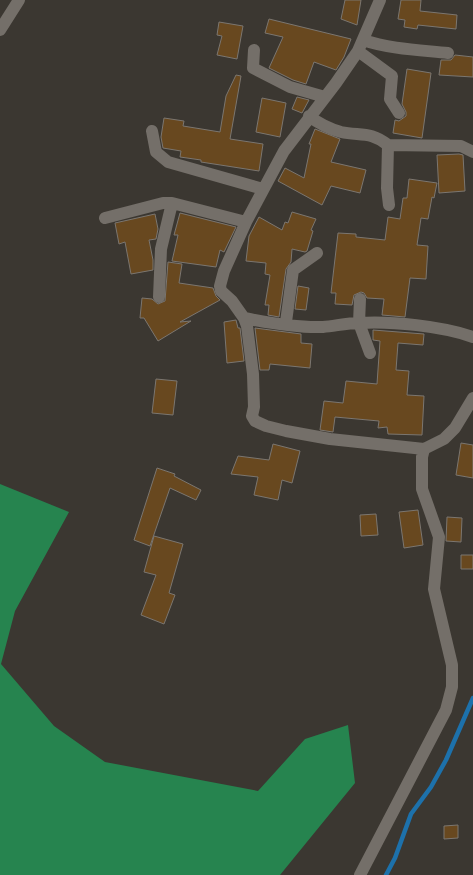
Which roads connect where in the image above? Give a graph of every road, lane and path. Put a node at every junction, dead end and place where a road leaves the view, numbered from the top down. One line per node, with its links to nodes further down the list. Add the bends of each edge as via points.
1 (19, 0): 3 (street)
2 (380, 0): 4 (street)
3 (0, 30)
4 (360, 45): 6 (street); 7 (street); 8 (street, via 392,76 390,99)
5 (254, 50): 7 (street, via 253,68 290,87)
6 (448, 52)
7 (325, 97): 9 (street)
8 (399, 113)
9 (310, 116): 11 (street, via 341,132 370,134); 13 (street, via 284,151)
10 (152, 131): 13 (street, via 156,152 168,162)
11 (388, 145): 12 (street, via 461,146); 15 (street)
12 (473, 152)
13 (263, 189): 17 (street)
14 (172, 203): 16 (street); 17 (street); 19 (street, via 161,249)
15 (389, 206)
16 (105, 218)
17 (246, 222): 21 (street, via 220,286)
18 (317, 253): 23 (street, via 293,270)
19 (159, 297)
20 (360, 299): 22 (street)
21 (244, 318): 23 (street); 27 (street, via 253,374 252,416 255,421 286,431 330,439)
22 (359, 323): 23 (street, via 322,327); 24 (street, via 439,329); 25 (street)
23 (284, 324)
24 (473, 337)
25 (370, 353)
26 (473, 398): 27 (street, via 455,428 444,439)
27 (424, 449): 28 (street, via 422,489 439,537 434,588 452,665 452,687 446,710)
28 (360, 875)

